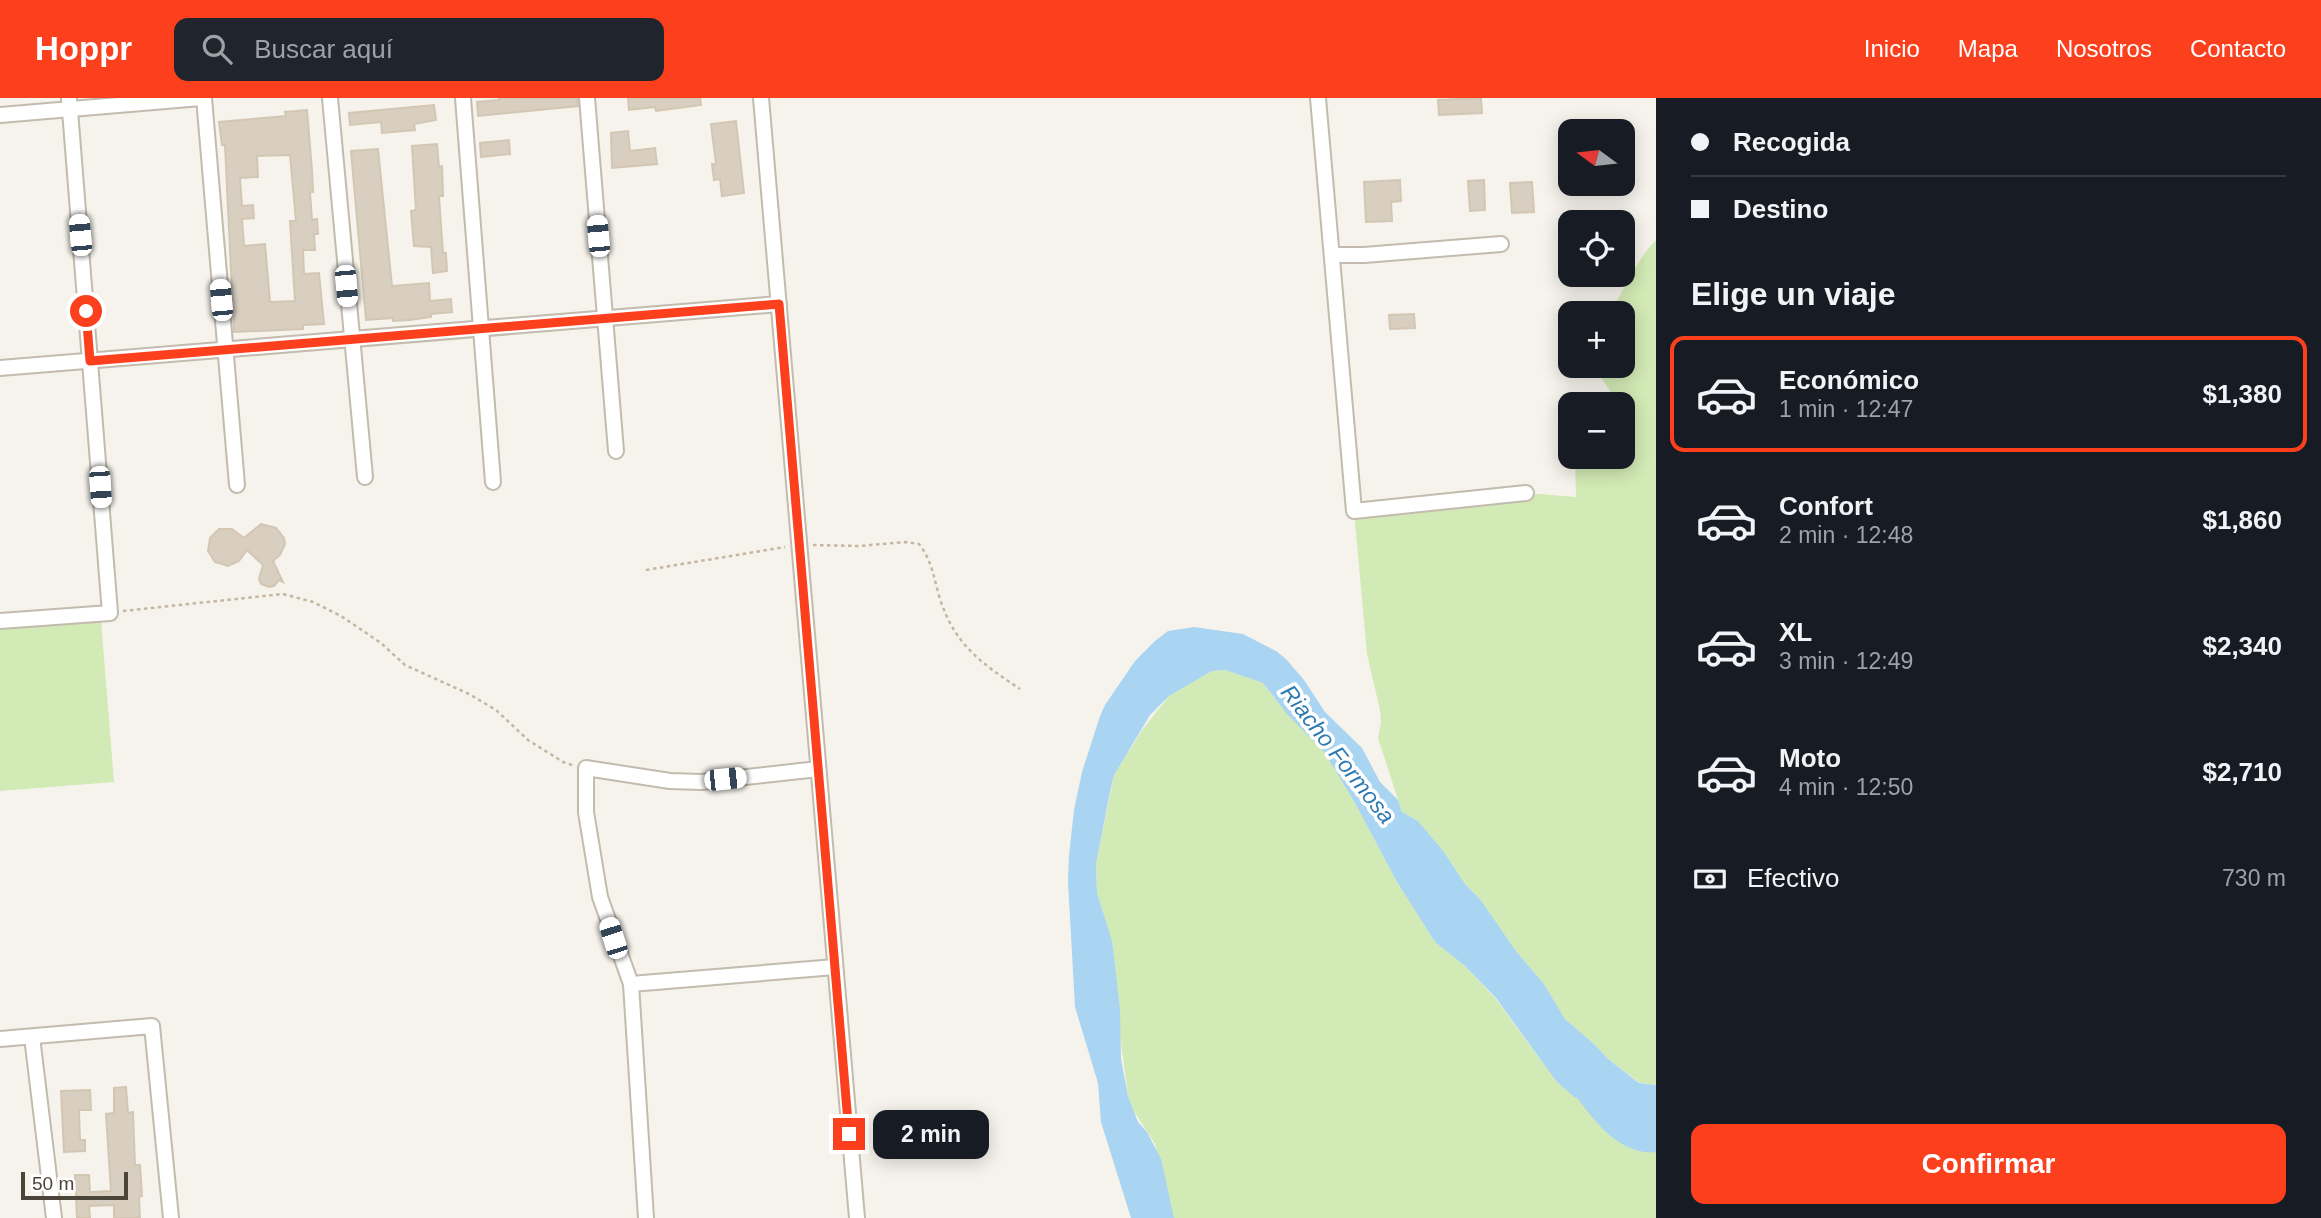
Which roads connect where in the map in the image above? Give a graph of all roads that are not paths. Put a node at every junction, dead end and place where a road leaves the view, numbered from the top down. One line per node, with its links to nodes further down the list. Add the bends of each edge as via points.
1 (202, 98): 7 (street); 15 (street)
2 (330, 98): 14 (street)
3 (463, 98): 13 (street)
4 (587, 98): 12 (street)
5 (761, 98): 11 (street)
6 (1318, 98): 10 (street)
7 (69, 104): 8 (street); 16 (street)
8 (0, 115)
9 (1501, 244): 10 (street)
10 (1332, 255): 22 (street, via 1354,512)
11 (779, 304): 12 (street); 24 (street)
12 (605, 319): 13 (street); 18 (street)
13 (480, 329): 14 (street); 20 (street)
14 (351, 340): 15 (street); 19 (street)
15 (225, 350): 16 (street); 21 (street)
16 (90, 361): 17 (street); 23 (street, via 110,612)
17 (0, 368)
18 (616, 451)
19 (365, 477)
20 (492, 482)
21 (237, 485)
22 (1526, 494)
23 (0, 621)
24 (818, 769): 25 (street); 26 (street, via 701,782 586,768 586,812 600,897)
25 (835, 967): 26 (street); 32 (street)
26 (631, 984): 31 (street)
27 (32, 1037): 28 (street); 29 (street); 30 (street, via 152,1027)
28 (0, 1039)
29 (54, 1218)
30 (171, 1218)
31 (646, 1218)
32 (856, 1218)

